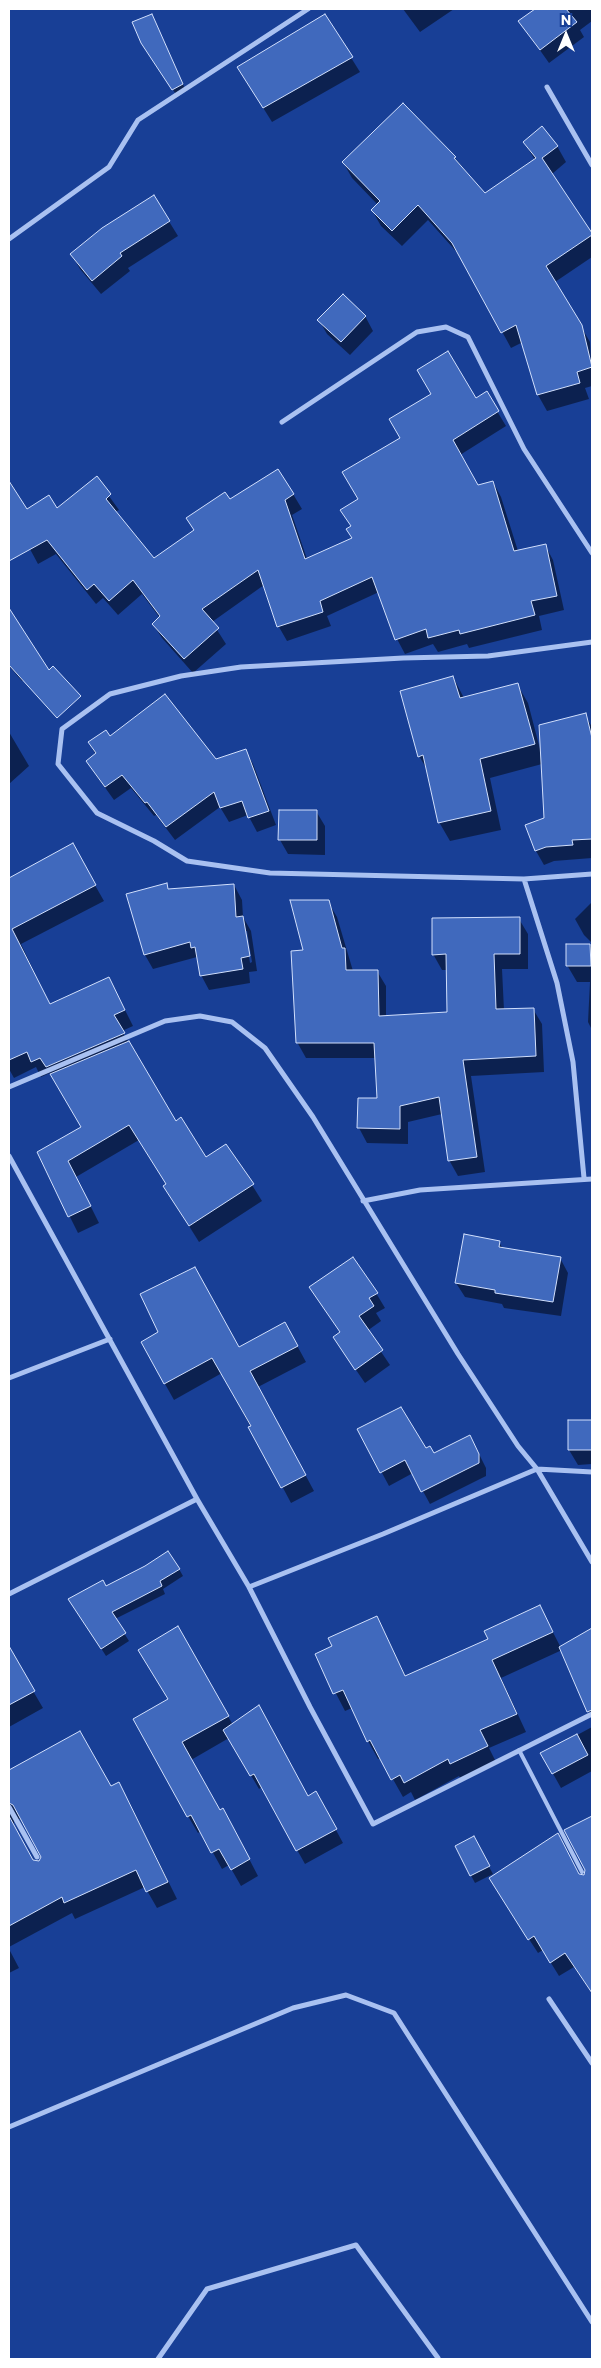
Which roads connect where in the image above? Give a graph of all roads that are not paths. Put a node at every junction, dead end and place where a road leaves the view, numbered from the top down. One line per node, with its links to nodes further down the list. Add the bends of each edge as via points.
1 (308, 9): 4 (street, via 138,120 109,167)
2 (547, 86): 3 (street)
3 (592, 165)
4 (9, 239)
5 (282, 422): 6 (street, via 416,332 446,327 468,337 524,449)
6 (592, 553)
7 (592, 642): 9 (street, via 488,656 241,667 182,676 110,694 62,729 58,764 98,813 187,861 270,873)
8 (592, 874): 9 (street)
9 (524, 879): 12 (street, via 557,982 573,1062)
10 (9, 1088): 14 (street, via 165,1021 200,1016 232,1022 266,1048 313,1117)
11 (9, 1156): 15 (street)
12 (584, 1178): 13 (street); 14 (street, via 420,1190)
13 (592, 1179)
14 (363, 1201): 17 (street, via 518,1446)
15 (110, 1339): 16 (street); 19 (street)
16 (9, 1378)
17 (537, 1469): 18 (street); 20 (street); 21 (street)
18 (592, 1472)
19 (197, 1499): 21 (street); 22 (street)
20 (592, 1562)
21 (249, 1587): 24 (street, via 373,1824)
22 (9, 1594)
23 (592, 1714): 24 (street)
24 (519, 1750): 27 (lane)
25 (9, 1808): 26 (street)
26 (37, 1857)
27 (582, 1872)
28 (549, 1999): 29 (street)
29 (592, 2064)
30 (9, 2127): 31 (street, via 293,2008 346,1995 394,2013)
31 (592, 2322)
32 (438, 2358): 33 (street, via 356,2245 207,2289)
33 (158, 2359)

